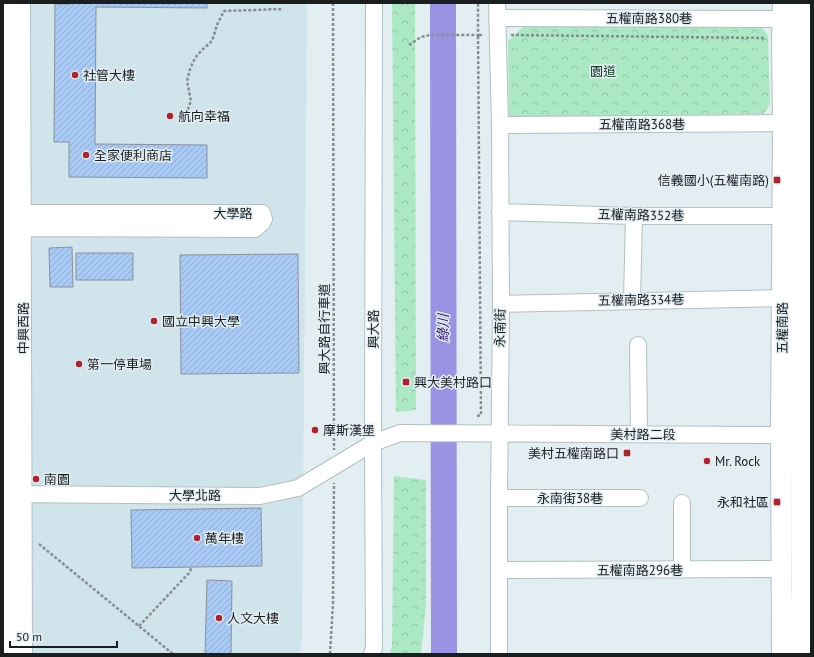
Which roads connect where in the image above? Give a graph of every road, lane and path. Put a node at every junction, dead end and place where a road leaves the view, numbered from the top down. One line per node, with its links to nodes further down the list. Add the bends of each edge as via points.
1 (8, 3): 17 (street, 中興西路)
2 (22, 3): 17 (street, 中興西路)
3 (333, 3): 27 (path, 興大路自行車道)
4 (374, 3): 26 (street, 興大路)
5 (478, 3): 10 (path, via 478,35 421,36)
6 (282, 9): 11 (path, via 224,11 212,40 195,58 190,69 187,81 191,101)
7 (497, 11): 8 (street, 五權南路380巷); 13 (street, 永南街)
8 (636, 11): 9 (street, 五權南路380巷)
9 (792, 11): 12 (main road, 五權南路, via 782,39); 25 (main road, 五權南路)
10 (409, 45)
11 (184, 119)
12 (783, 123): 13 (street, 五權南路368巷); 16 (main road, 五權南路)
13 (500, 125): 14 (street, 永南街)
14 (500, 212): 15 (street, 五權南路352巷); 20 (street, 永南街)
15 (634, 216): 16 (street, 五權南路352巷); 19 (street)
16 (783, 216): 18 (main road, 五權南路)
17 (11, 220): 17 (street, 大學路, via 255,228 264,219 262,213); 28 (street, 中興西路)
18 (782, 298): 19 (street, 五權南路334巷); 24 (main road, 五權南路)
19 (632, 300): 20 (street, 五權南路334巷)
20 (501, 304): 22 (street, 永南街)
21 (638, 345): 23 (street)
22 (499, 434): 23 (street, 美村路二段); 26 (street, 美村路二段, via 400,433); 29 (street, 永南街)
23 (639, 434): 24 (street, 美村路二段)
24 (781, 435): 25 (street, 美村路二段); 36 (main road, 五權南路)
25 (806, 436): 37 (main road, 五權南路)
26 (373, 443): 27 (street, 大學北路); 43 (street, 興大路)
27 (334, 467): 28 (street, 大學北路, via 298,488 260,496); 42 (path, 興大路自行車道)
28 (12, 494): 32 (street, 中興西路); 39 (street, 中興西路)
29 (499, 498): 30 (street, 永南街38巷); 34 (street, 永南街)
30 (640, 498)
31 (682, 503): 35 (street)
32 (24, 532): 38 (path); 40 (street, 中興西路)
33 (192, 567): 38 (path)
34 (499, 570): 35 (street, 五權南路296巷); 44 (street, 永南街)
35 (682, 570): 36 (street, 五權南路296巷)
36 (781, 570): 45 (main road, 五權南路)
37 (807, 589): 46 (main road, 五權南路)
38 (139, 626): 41 (path)
39 (10, 654)
40 (24, 654)
41 (173, 654)
42 (330, 654)
43 (372, 654)
44 (499, 654)
45 (782, 654)
46 (802, 654)

